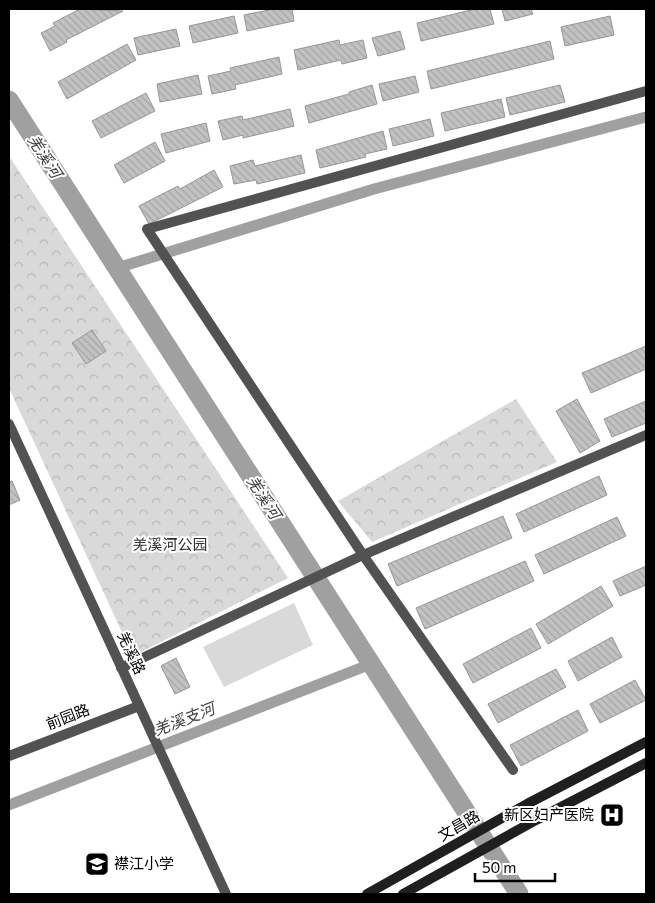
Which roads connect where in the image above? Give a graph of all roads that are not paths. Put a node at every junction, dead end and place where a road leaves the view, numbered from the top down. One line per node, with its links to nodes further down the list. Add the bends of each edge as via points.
1 (646, 91): 4 (street, via 147,229)
2 (9, 424): 5 (street, 羌溪路)
3 (646, 435): 4 (street)
4 (363, 555): 5 (street); 10 (street)
5 (121, 668): 6 (street, 羌溪路)
6 (141, 710): 8 (street, 前园路); 11 (street, 羌溪路)
7 (646, 742): 12 (main road, 文昌路)
8 (9, 756)
9 (646, 763): 13 (main road)
10 (513, 770)
11 (226, 894)
12 (367, 894)
13 (403, 894)

